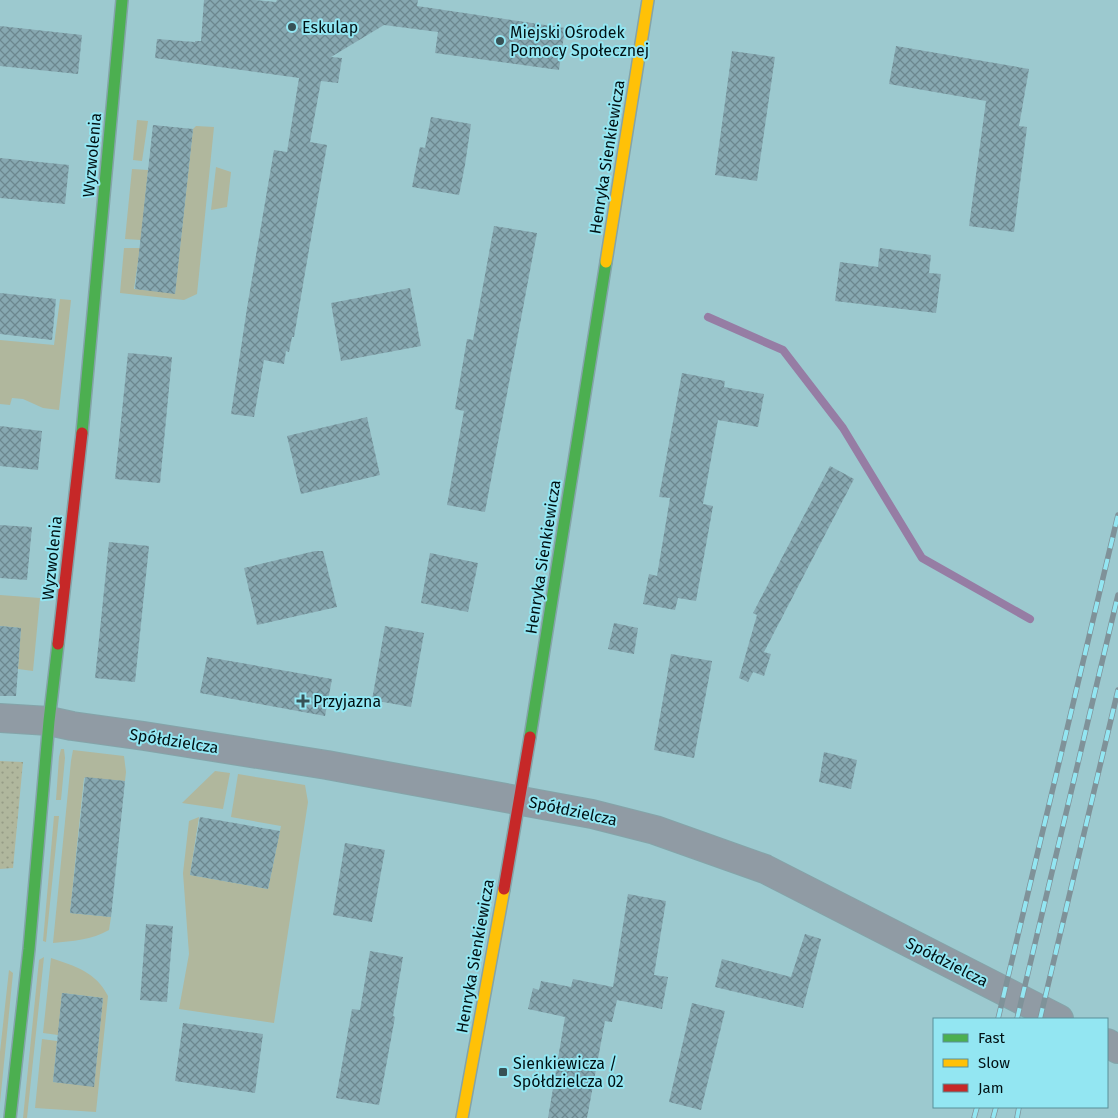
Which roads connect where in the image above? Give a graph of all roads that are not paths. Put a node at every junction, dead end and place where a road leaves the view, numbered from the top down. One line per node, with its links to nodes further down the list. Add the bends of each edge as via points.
1 (122, 0): 4 (street, Wyzwolenia, via 83,426)
2 (648, 0): 5 (street, Henryka Sienkiewicza)
3 (0, 718): 4 (street, Spółdzielcza)
4 (49, 721): 5 (street, Spółdzielcza); 7 (street, Wyzwolenia)
5 (520, 800): 6 (street, Spółdzielcza, via 655,830 765,869); 8 (street, Henryka Sienkiewicza)
6 (1057, 1018)
7 (10, 1118)
8 (462, 1118)

